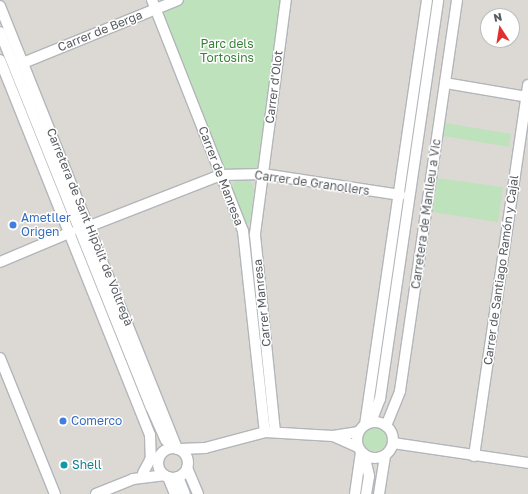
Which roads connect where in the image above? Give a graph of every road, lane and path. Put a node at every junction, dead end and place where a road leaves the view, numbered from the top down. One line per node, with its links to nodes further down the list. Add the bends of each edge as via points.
1 (178, 0): 6 (street, Carrer de Berga)
2 (286, 0): 15 (street, Carrer d'Olot)
3 (427, 0): 16 (street)
4 (438, 0): 21 (street, Carretera de Manlleu a Vic)
5 (457, 0): 12 (street, Carretera de Manlleu a Vic)
6 (154, 4): 10 (street, Carrer de Berga); 14 (street, Carrer de Manresa)
7 (0, 6): 10 (street, Carretera de Sant Hipòlit de Voltregà)
8 (0, 32): 25 (street, Carretera de Sant Hipòlit de Voltregà)
9 (0, 60): 11 (street, Carretera de Sant Hipòlit de Voltregà)
10 (23, 63): 17 (street, Carretera de Sant Hipòlit de Voltregà)
11 (2, 71): 18 (street, Carretera de Sant Hipòlit de Voltregà)
12 (445, 83): 13 (street); 23 (street, Carretera de Manlleu a Vic, via 400,391)
13 (527, 92): 33 (street, Carrer de Santiago Ramón y Cajal)
14 (221, 174): 15 (street, Carrer de Granollers); 17 (street, Carrer de Granollers); 26 (street, Carrer de Manresa, via 243,231)
15 (263, 174): 16 (street, Carrer de Granollers); 26 (street, Carrer Manresa, via 255,234)
16 (400, 196): 24 (street)
17 (90, 226): 30 (street, Carretera de Sant Hipòlit de Voltregà)
18 (71, 232): 19 (street); 22 (street, Carretera de Sant Hipòlit de Voltregà)
19 (0, 262)
20 (0, 358): 41 (street)
21 (380, 404): 23 (street, Carretera de Manlleu a Vic); 24 (street, Carretera de Manlleu a Vic)
22 (142, 412): 25 (street, Carretera de Sant Hipòlit de Voltregà); 37 (street, Carretera de Sant Hipòlit de Voltregà, via 152,446 151,458)
23 (386, 425): 24 (street); 28 (street)
24 (365, 426): 27 (street); 31 (street)
25 (161, 429): 30 (street, Carretera de Sant Hipòlit de Voltregà); 34 (street, Carretera de Sant Hipòlit de Voltregà)
26 (270, 432): 27 (street); 29 (street)
27 (333, 436): 31 (street)
28 (393, 443): 32 (street); 33 (street)
29 (211, 446): 30 (street); 36 (street)
30 (177, 449): 34 (street, via 166,450); 36 (street, via 186,456)
31 (361, 451): 32 (street); 39 (street); 46 (street)
32 (382, 456): 39 (street); 48 (street)
33 (474, 456): 35 (street)
34 (159, 459): 37 (street); 38 (street)
35 (528, 463)
36 (187, 467): 38 (street); 45 (street)
37 (143, 473): 40 (street)
38 (170, 476): 40 (street); 43 (street); 44 (street)
39 (369, 476): 47 (street)
40 (133, 479): 42 (street)
41 (55, 494)
42 (96, 494)
43 (175, 494)
44 (185, 494)
45 (198, 494)
46 (355, 494)
47 (366, 494)
48 (380, 494)

